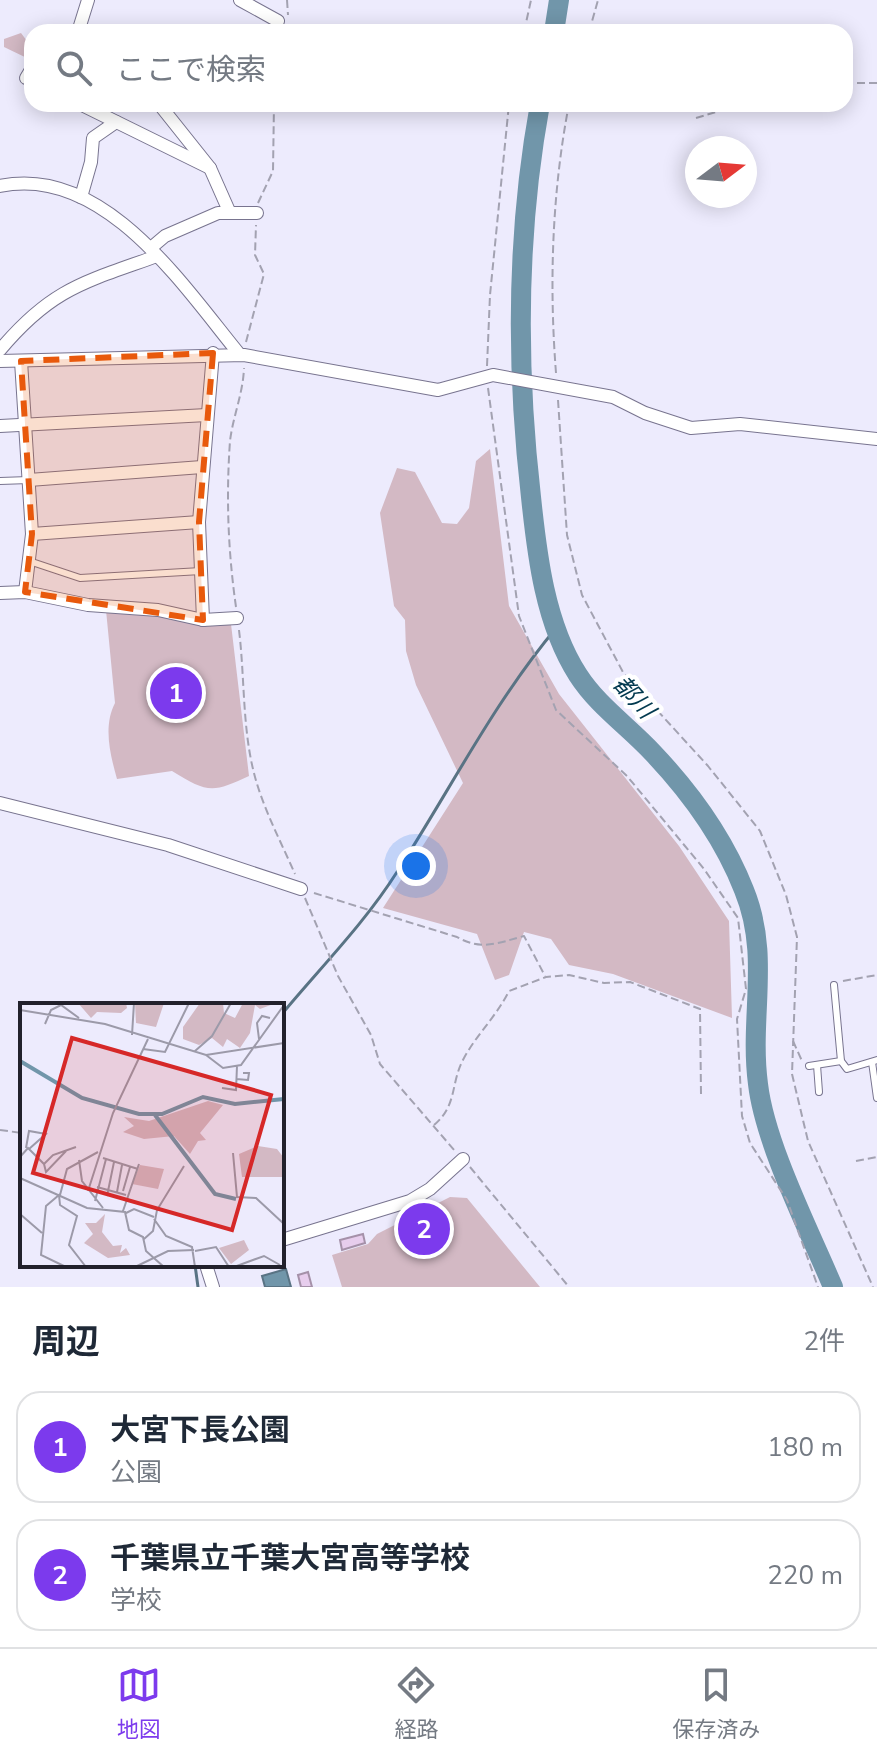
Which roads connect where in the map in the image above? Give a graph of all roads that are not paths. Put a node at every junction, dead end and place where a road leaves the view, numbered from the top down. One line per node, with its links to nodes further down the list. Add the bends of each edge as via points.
1 (88, 0): 5 (street)
2 (240, 0): 3 (street)
3 (254, 5): 4 (street)
4 (278, 21)
5 (80, 24)
6 (96, 112): 8 (street)
7 (165, 112): 9 (street)
8 (116, 122): 9 (street); 11 (street, via 93,138)
9 (210, 168): 12 (street)
10 (0, 186): 11 (street, via 27,184)
11 (81, 197): 14 (street)
12 (229, 211): 13 (street); 14 (street, via 165,236)
13 (257, 213)
14 (155, 252): 15 (street, via 51,298); 17 (street)
15 (0, 350)
16 (213, 353): 17 (street); 19 (street); 20 (street)
17 (242, 355): 23 (street, via 438,390 490,376 613,397 691,428 740,424)
18 (0, 361): 19 (street)
19 (21, 361): 21 (street)
20 (207, 415): 21 (street); 24 (street)
21 (25, 425): 22 (street); 25 (street)
22 (0, 426)
23 (877, 439)
24 (202, 467): 25 (street); 27 (street)
25 (29, 480): 26 (lane); 28 (street)
26 (0, 481)
27 (199, 522): 28 (street); 30 (street)
28 (32, 534): 29 (street)
29 (29, 561): 30 (lane, via 80,578); 31 (street)
30 (201, 571): 34 (street)
31 (25, 592): 32 (street); 34 (street)
32 (0, 593)
33 (237, 618): 34 (street)
34 (203, 620)
35 (0, 803): 36 (street, via 168,845)
36 (301, 889)
37 (834, 985): 38 (lane)
38 (841, 1061): 39 (lane, via 847,1069); 40 (lane, via 813,1066)
39 (874, 1061): 41 (lane)
40 (819, 1092)
41 (877, 1098)
42 (463, 1159): 43 (street, via 410,1201)
43 (284, 1239)
44 (207, 1267): 45 (street)
45 (213, 1287)

